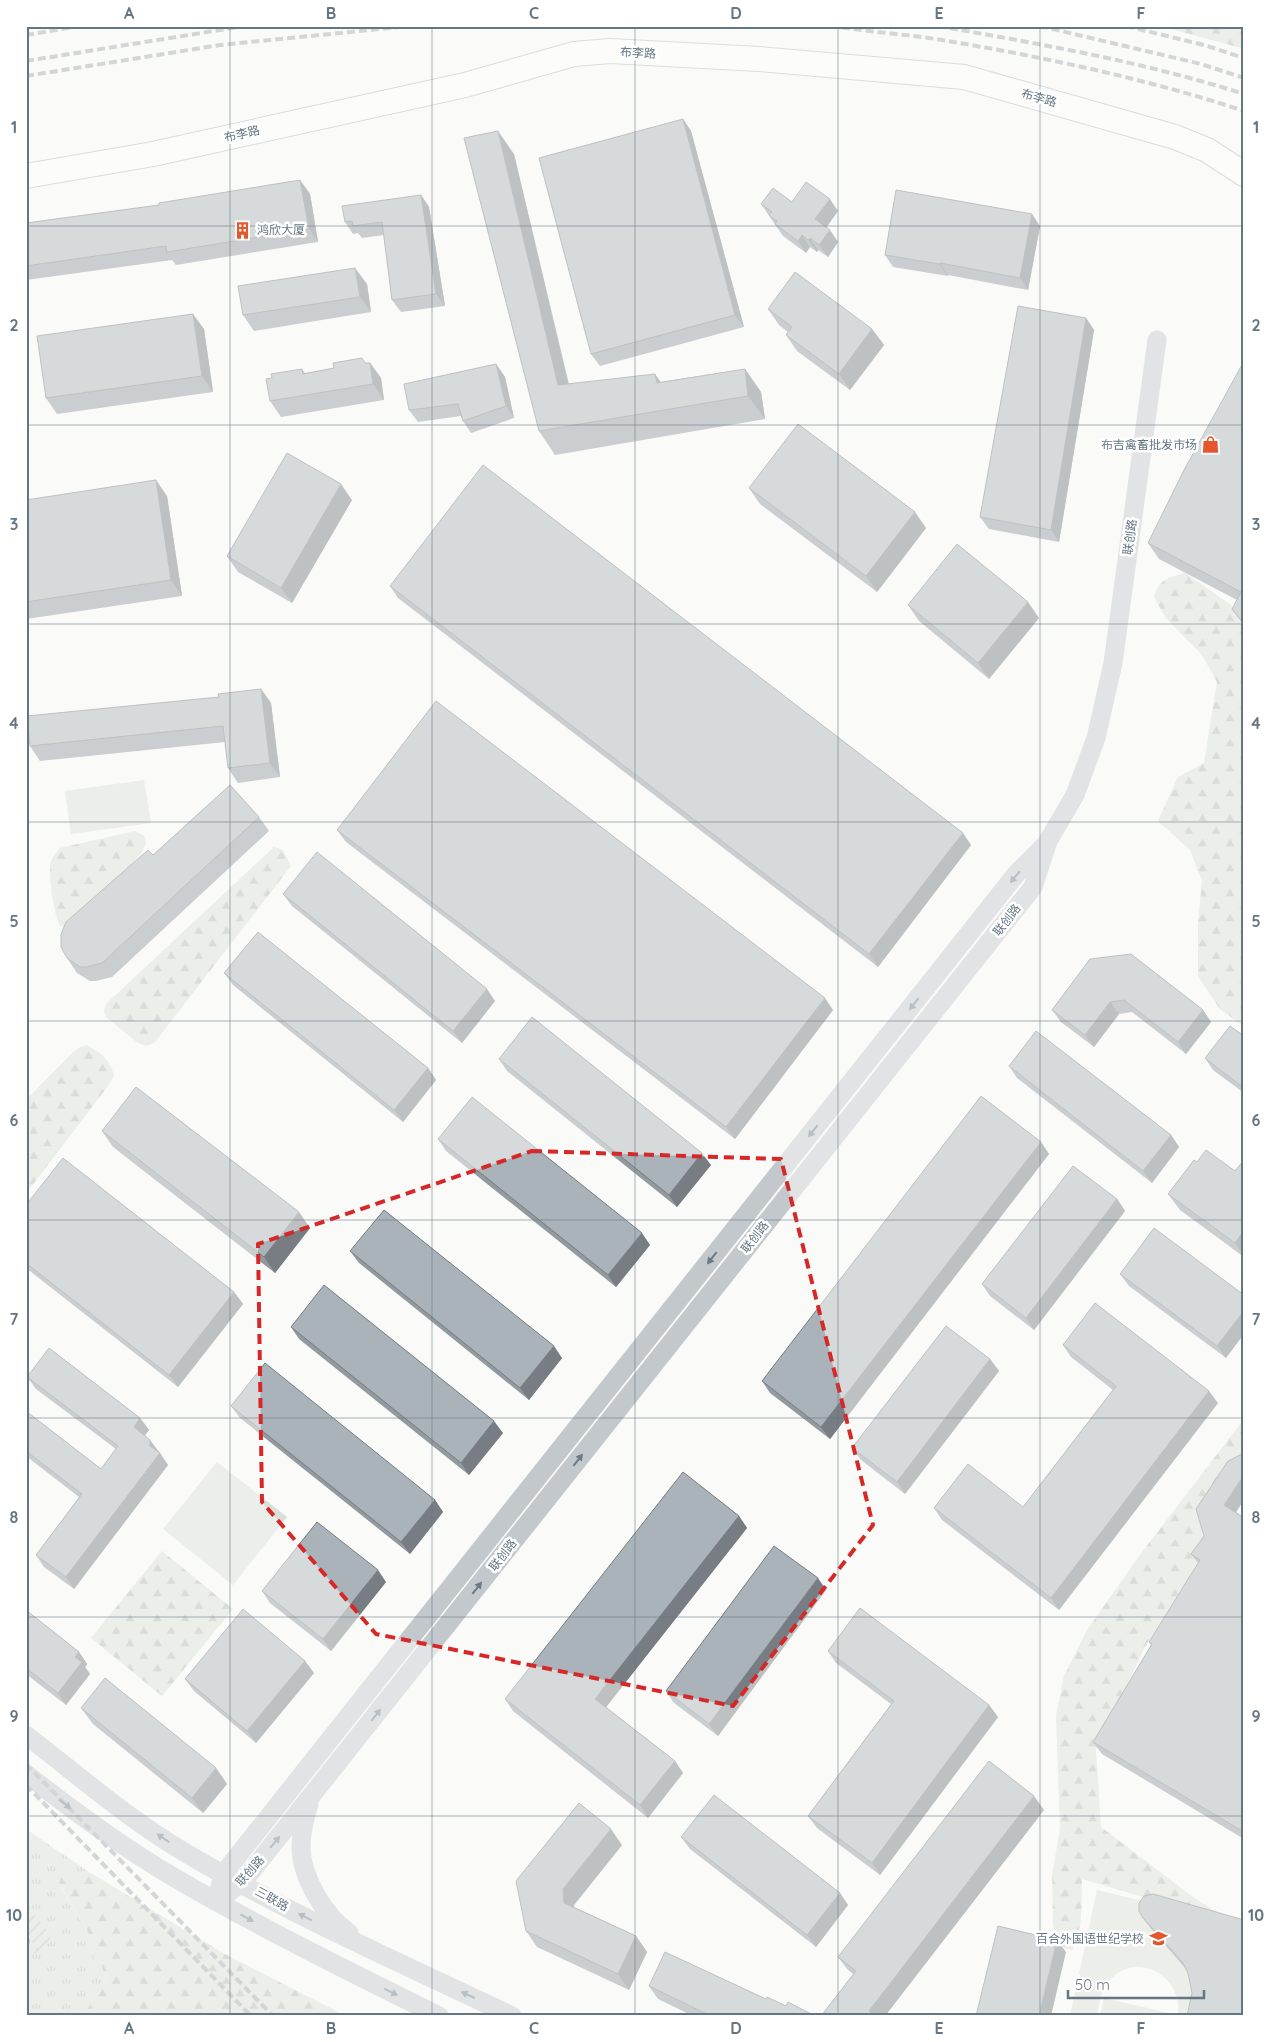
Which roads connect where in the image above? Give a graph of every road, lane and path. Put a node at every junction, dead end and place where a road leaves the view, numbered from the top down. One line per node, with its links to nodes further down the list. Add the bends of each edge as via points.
1 (1244, 174): 2 (main road, 布李路, via 1207,150 1175,137 964,77 759,59 610,51 574,54 465,85 153,154)
2 (26, 176)
3 (1157, 340): 4 (street, 联创路, via 1113,663 1096,738 1075,796)
4 (1048, 841): 7 (street, 联创路, one-way to 4, via 1034,887); 8 (street, 联创路, one-way to 8, via 1017,873)
5 (26, 1735): 8 (street, 三联路, one-way to 5, via 142,1824)
6 (26, 1774): 10 (street, one-way to 10, via 94,1826)
7 (312, 1796): 9 (street, 联创路, one-way to 7); 11 (street, via 303,1822 301,1847 304,1866 330,1914)
8 (224, 1873): 9 (street, 三联路); 10 (street, 联创路)
9 (242, 1883): 10 (street, 联创路); 11 (street, 三联路, one-way to 9)
10 (216, 1901): 12 (street, one-way to 12, via 327,1961)
11 (368, 1947): 13 (street, 三联路, one-way to 11)
12 (440, 2016)
13 (512, 2016)

